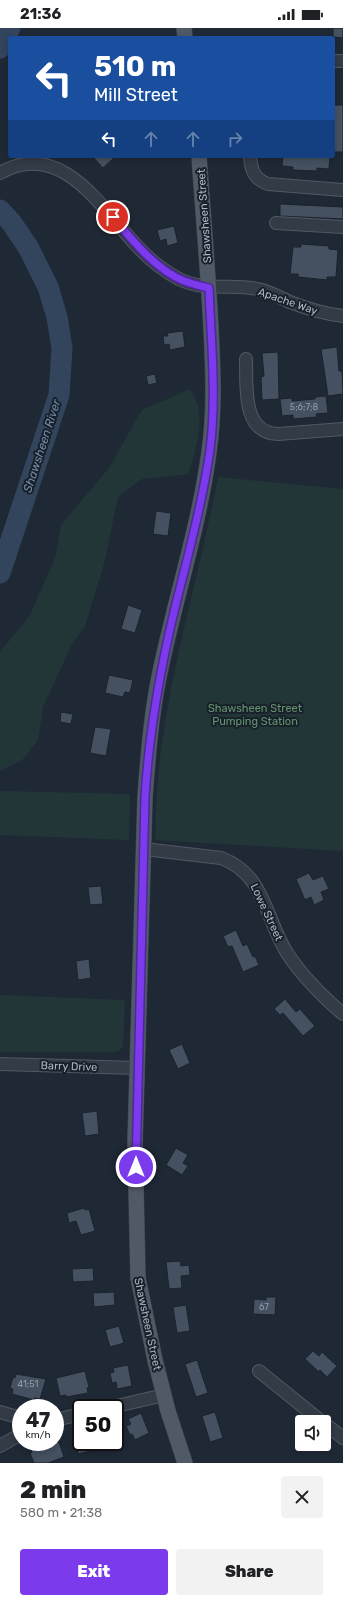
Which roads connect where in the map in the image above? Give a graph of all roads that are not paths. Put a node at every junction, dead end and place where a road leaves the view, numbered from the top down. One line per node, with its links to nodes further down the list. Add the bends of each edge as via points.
1 (199, 158): 7 (main road, Shawsheen Street)
2 (250, 158): 4 (street, via 254,175 268,184)
3 (0, 173): 7 (street, Apache Way, via 31,162 67,174 97,198 150,258 177,278)
4 (343, 190)
5 (276, 223): 6 (street)
6 (343, 227)
7 (209, 288): 8 (street, Apache Way, via 262,290 312,310); 11 (main road, Shawsheen Street, via 213,380 213,416 209,451 153,711 145,797)
8 (343, 316)
9 (246, 359): 10 (street, via 250,413 260,429 278,434)
10 (343, 429)
11 (144, 849): 12 (street, Lowe Street, via 221,858 242,870 258,889 280,941 293,962); 14 (main road, Shawsheen Street)
12 (343, 1014)
13 (0, 1064): 14 (street, Barry Drive)
14 (137, 1068): 16 (main road, Shawsheen Street, via 135,1157 138,1278)
15 (259, 1371): 20 (street)
16 (164, 1395): 17 (street); 25 (main road, Shawsheen Street)
17 (124, 1404)
18 (0, 1412): 19 (street)
19 (12, 1415)
20 (313, 1415)
21 (331, 1429): 22 (street)
22 (343, 1438)
23 (12, 1439): 24 (street)
24 (0, 1446)
25 (185, 1463)

